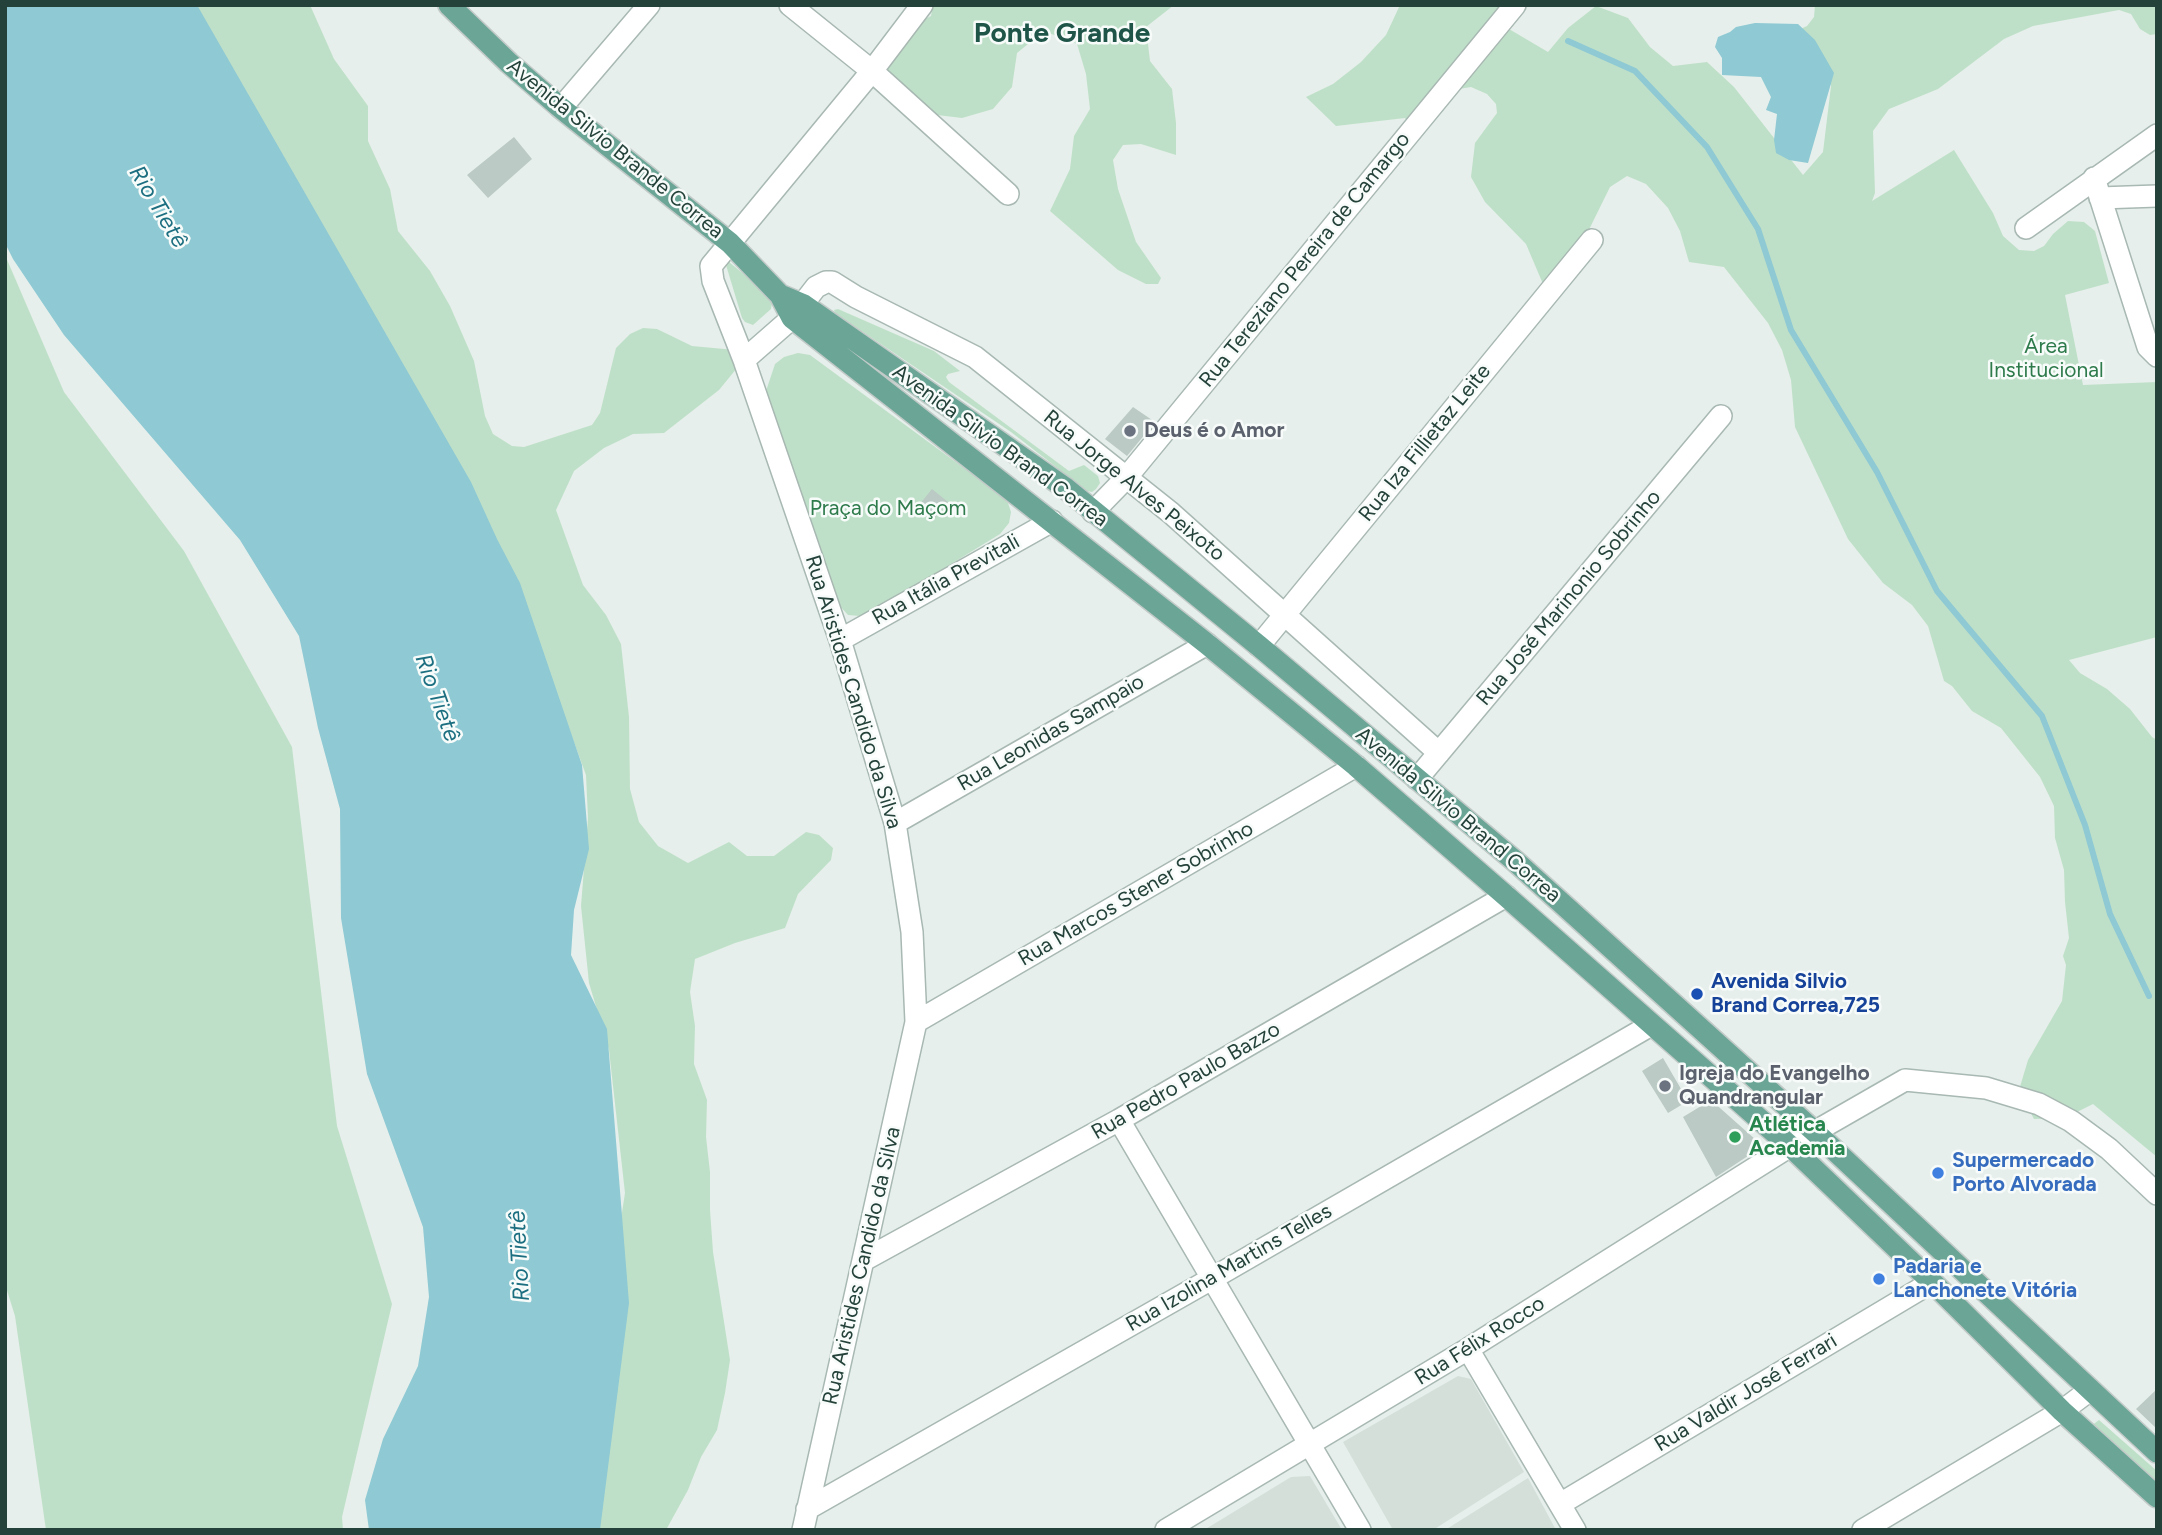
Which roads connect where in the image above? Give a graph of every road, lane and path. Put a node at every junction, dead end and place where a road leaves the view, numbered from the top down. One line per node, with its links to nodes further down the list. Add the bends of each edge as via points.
1 (449, 5): 7 (main road, Avenida Silvio Brande Correa)
2 (649, 5): 7 (street)
3 (790, 5): 6 (street)
4 (922, 5): 6 (street)
5 (1515, 5): 19 (street, Rua Tereziano Pereira de Camargo)
6 (872, 71): 10 (street); 14 (street)
7 (561, 108): 14 (main road, Avenida Silvio Brande Correa)
8 (2157, 135): 9 (street)
9 (2097, 188): 11 (street); 12 (street); 16 (street)
10 (1008, 194)
11 (2157, 196)
12 (2026, 228)
13 (1592, 240): 22 (street, Rua Iza Fillietaz Leite)
14 (730, 243): 15 (main road, Avenida Silvio Brande Correa); 17 (street, Rua Aristides Candido da Silva, via 711,266)
15 (798, 311): 17 (street, Rua Jorge Alves Peixoto); 19 (street, Rua Jorge Alves Peixoto, via 816,287 832,282 975,357); 20 (main road, Avenida Silvio Brand Correa, via 1064,487); 21 (main road, Avenida Silvio Brand Correa)
16 (2152, 352)
17 (744, 360): 23 (street, Rua Aristides Candido da Silva)
18 (1721, 416): 26 (street, Rua José Marinonio Sobrinho)
19 (1126, 478): 20 (street, Rua Tereziano Pereira de Camargo); 22 (street, Rua Jorge Alves Peixoto)
20 (1093, 512): 25 (main road, Avenida Silvio Brand Correa)
21 (1052, 521): 23 (street, Rua Itália Previtali); 24 (main road, Avenida Silvio Brand Correa)
22 (1285, 614): 25 (street, Rua Iza Fillietaz Leite); 26 (street, Rua Jorge Alves Peixoto)
23 (840, 640): 29 (street, Rua Aristides Candido da Silva)
24 (1207, 644): 27 (main road, Avenida Silvio Brand Correa); 29 (street, Rua Leonidas Sampaio)
25 (1259, 646): 28 (main road, Avenida Silvio Brand Correa)
26 (1439, 753): 28 (street, Rua José Marinonio Sobrinho)
27 (1356, 766): 30 (main road, Avenida Silvio Brand Correa); 31 (street, Rua Marcos Stener Sobrinho)
28 (1417, 779): 34 (main road, Avenida Silvio Brand Correa, via 1515,861)
29 (895, 823): 31 (street, Rua Aristides Candido da Silva, via 912,932)
30 (1506, 896): 32 (main road, Avenida Silvio Brand Correa); 33 (street, Rua Pedro Paulo Bazzo)
31 (916, 1022): 37 (street, Rua Aristides Candido da Silva)
32 (1651, 1025): 35 (main road, Avenida Silvio Brand Correa); 38 (street, Rua Izolina Martins Telles)
33 (1119, 1120): 37 (street, Rua Pedro Paulo Bazzo); 38 (street)
34 (1815, 1132): 35 (street, Rua Félix Rocco); 36 (street, Rua Félix Rocco, via 1905,1080 1986,1088 2039,1104 2071,1121); 41 (main road, Avenida Silvio Brand Correa)
35 (1790, 1146): 39 (main road, Avenida Silvio Brand Correa); 40 (street, Rua Félix Rocco)
36 (2157, 1194)
37 (864, 1260): 47 (street, Rua Aristides Candido da Silva)
38 (1213, 1278): 43 (street); 47 (street, Rua Izolina Martins Telles)
39 (1932, 1282): 42 (main road, Avenida Silvio Brand Correa); 46 (street, Rua Valdir José Ferrari)
40 (1468, 1349): 43 (street, Rua Félix Rocco); 46 (street)
41 (2090, 1391): 42 (street); 44 (main road, Avenida Silvio Brand Correa)
42 (2063, 1411): 45 (main road, Avenida Silvio Brand Correa); 51 (street)
43 (1311, 1445): 48 (street, Rua Félix Rocco); 49 (street)
44 (2157, 1452)
45 (2157, 1497)
46 (1560, 1504): 50 (street)
47 (805, 1519)
48 (1166, 1530)
49 (1360, 1530)
50 (1575, 1530)
51 (1863, 1530)

